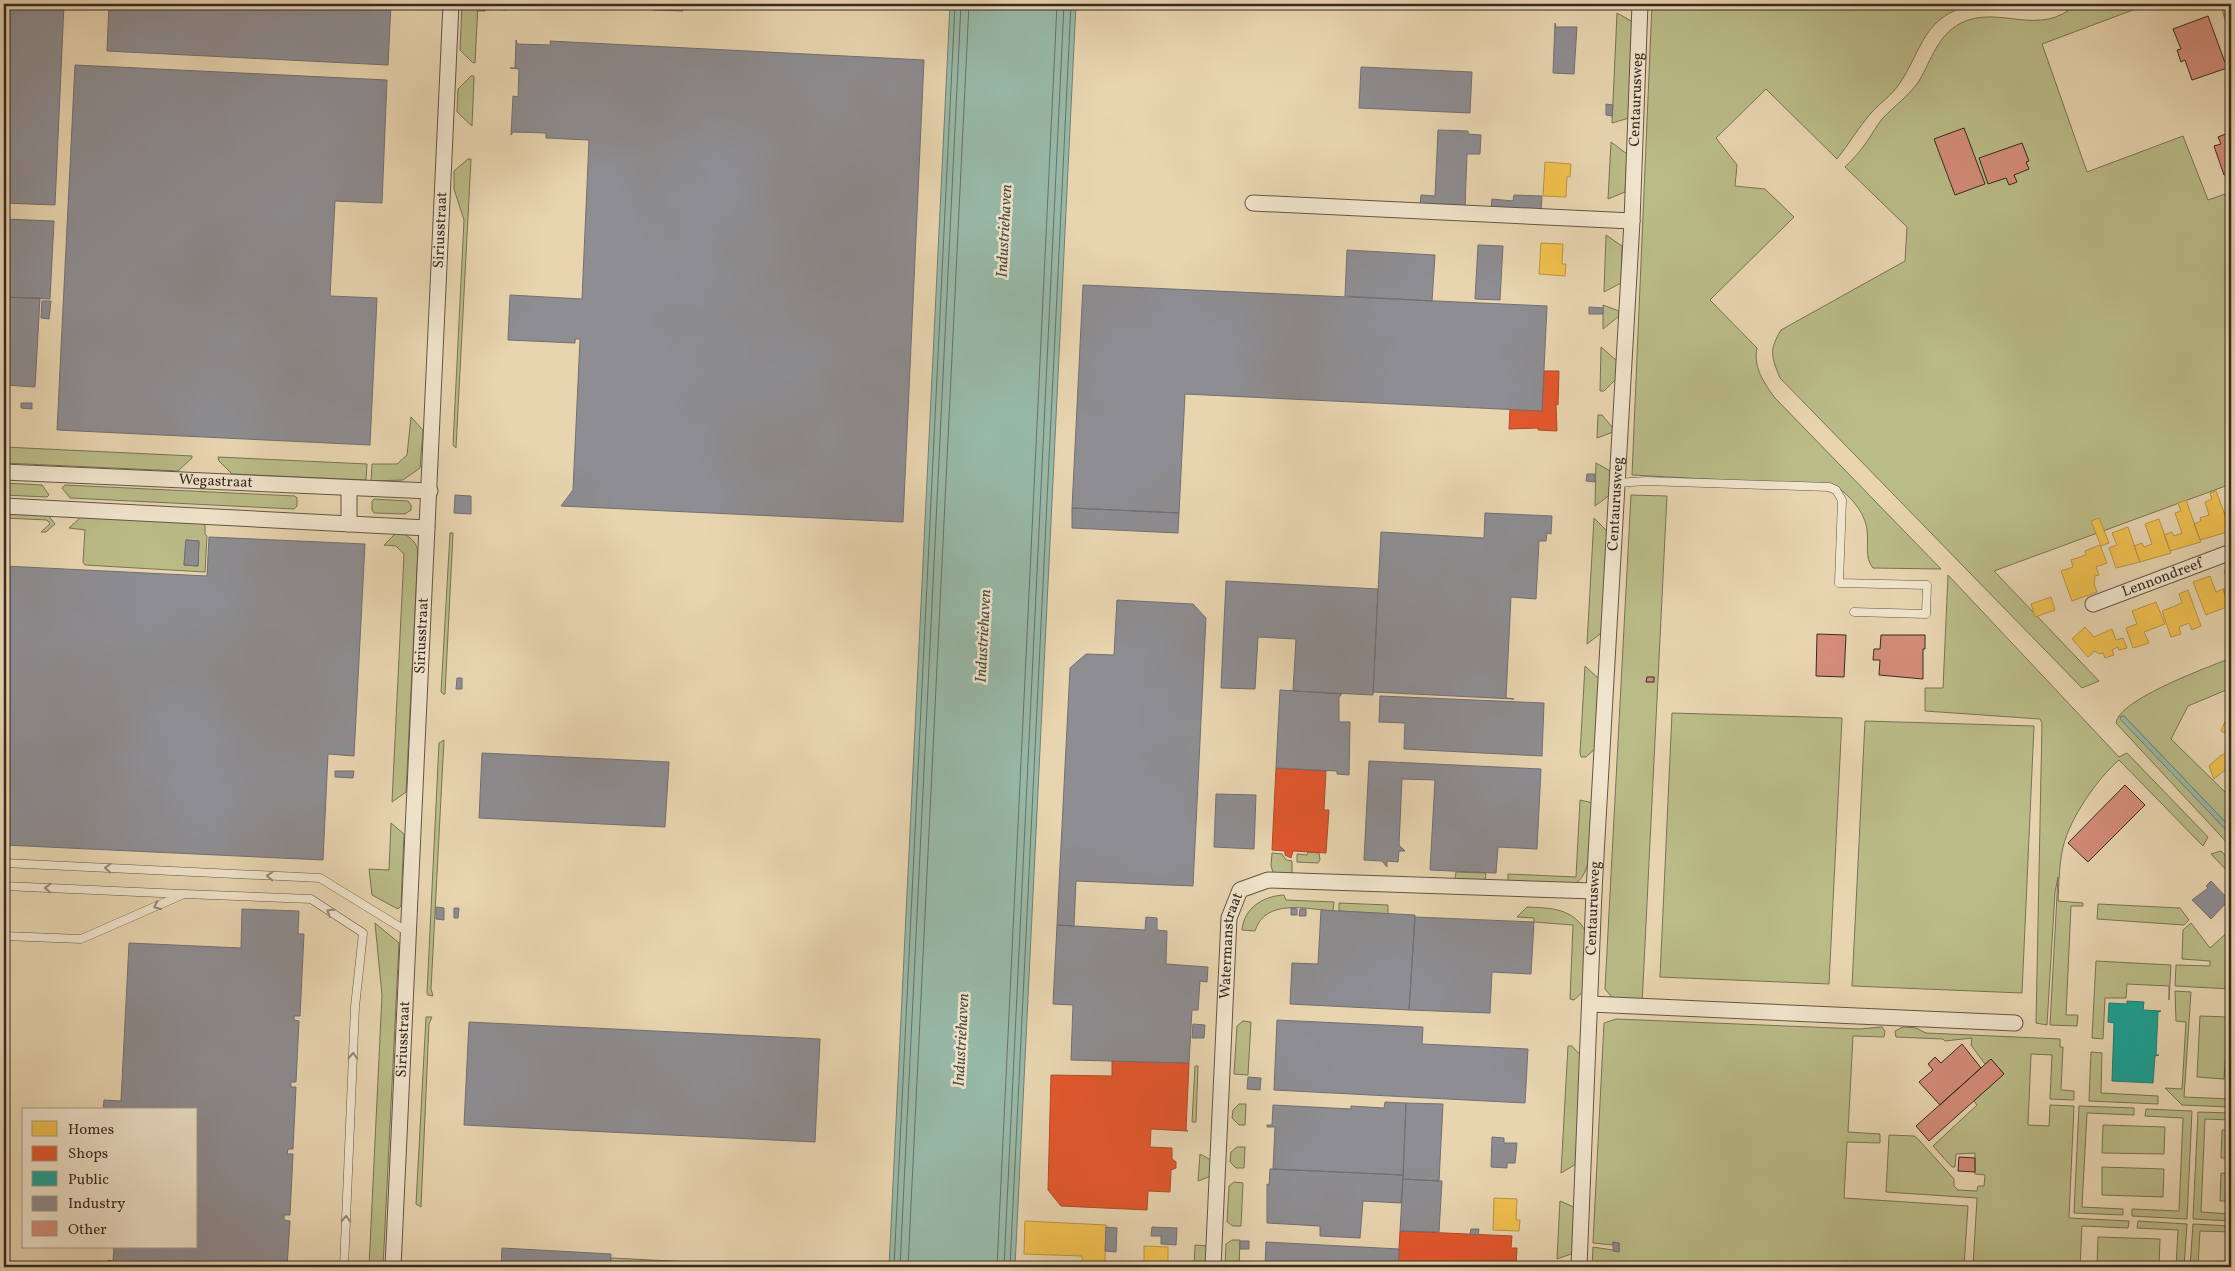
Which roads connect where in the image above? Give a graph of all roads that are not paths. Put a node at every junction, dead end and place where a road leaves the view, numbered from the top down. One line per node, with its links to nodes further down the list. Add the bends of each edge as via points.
1 (451, 4): 8 (street, Siriusstraat)
2 (1640, 4): 4 (street, Centaurusweg)
3 (1253, 203): 4 (street)
4 (1632, 221): 6 (street, Centaurusweg)
5 (4, 472): 7 (street, Wegastraat)
6 (1617, 483): 14 (lane, via 1646,481 1830,487 1836,490 1842,500 1839,583 1927,586 1926,614); 17 (street, Centaurusweg)
7 (349, 488): 8 (street, Wegastraat); 10 (street)
8 (430, 491): 11 (street, Siriusstraat)
9 (4, 506): 10 (street)
10 (349, 524): 11 (street)
11 (427, 528): 19 (street, Siriusstraat)
12 (2231, 552): 13 (street, Lennondreef)
13 (2093, 604)
14 (1854, 612)
15 (4, 863): 19 (lane, one-way to 15, via 320,878)
16 (4, 886): 18 (lane, one-way to 16)
17 (1594, 891): 21 (street, Centaurusweg); 25 (street, Watermanstraat, via 1268,880 1240,890 1229,918)
18 (184, 894): 20 (lane, one-way to 20, via 81,939); 23 (lane, one-way to 18, via 356,1007 363,933 311,899)
19 (408, 932): 24 (street, Siriusstraat)
20 (4, 936)
21 (1590, 1004): 22 (street); 26 (street, Centaurusweg)
22 (2015, 1024)
23 (344, 1267)
24 (393, 1267)
25 (1213, 1267)
26 (1579, 1267)

